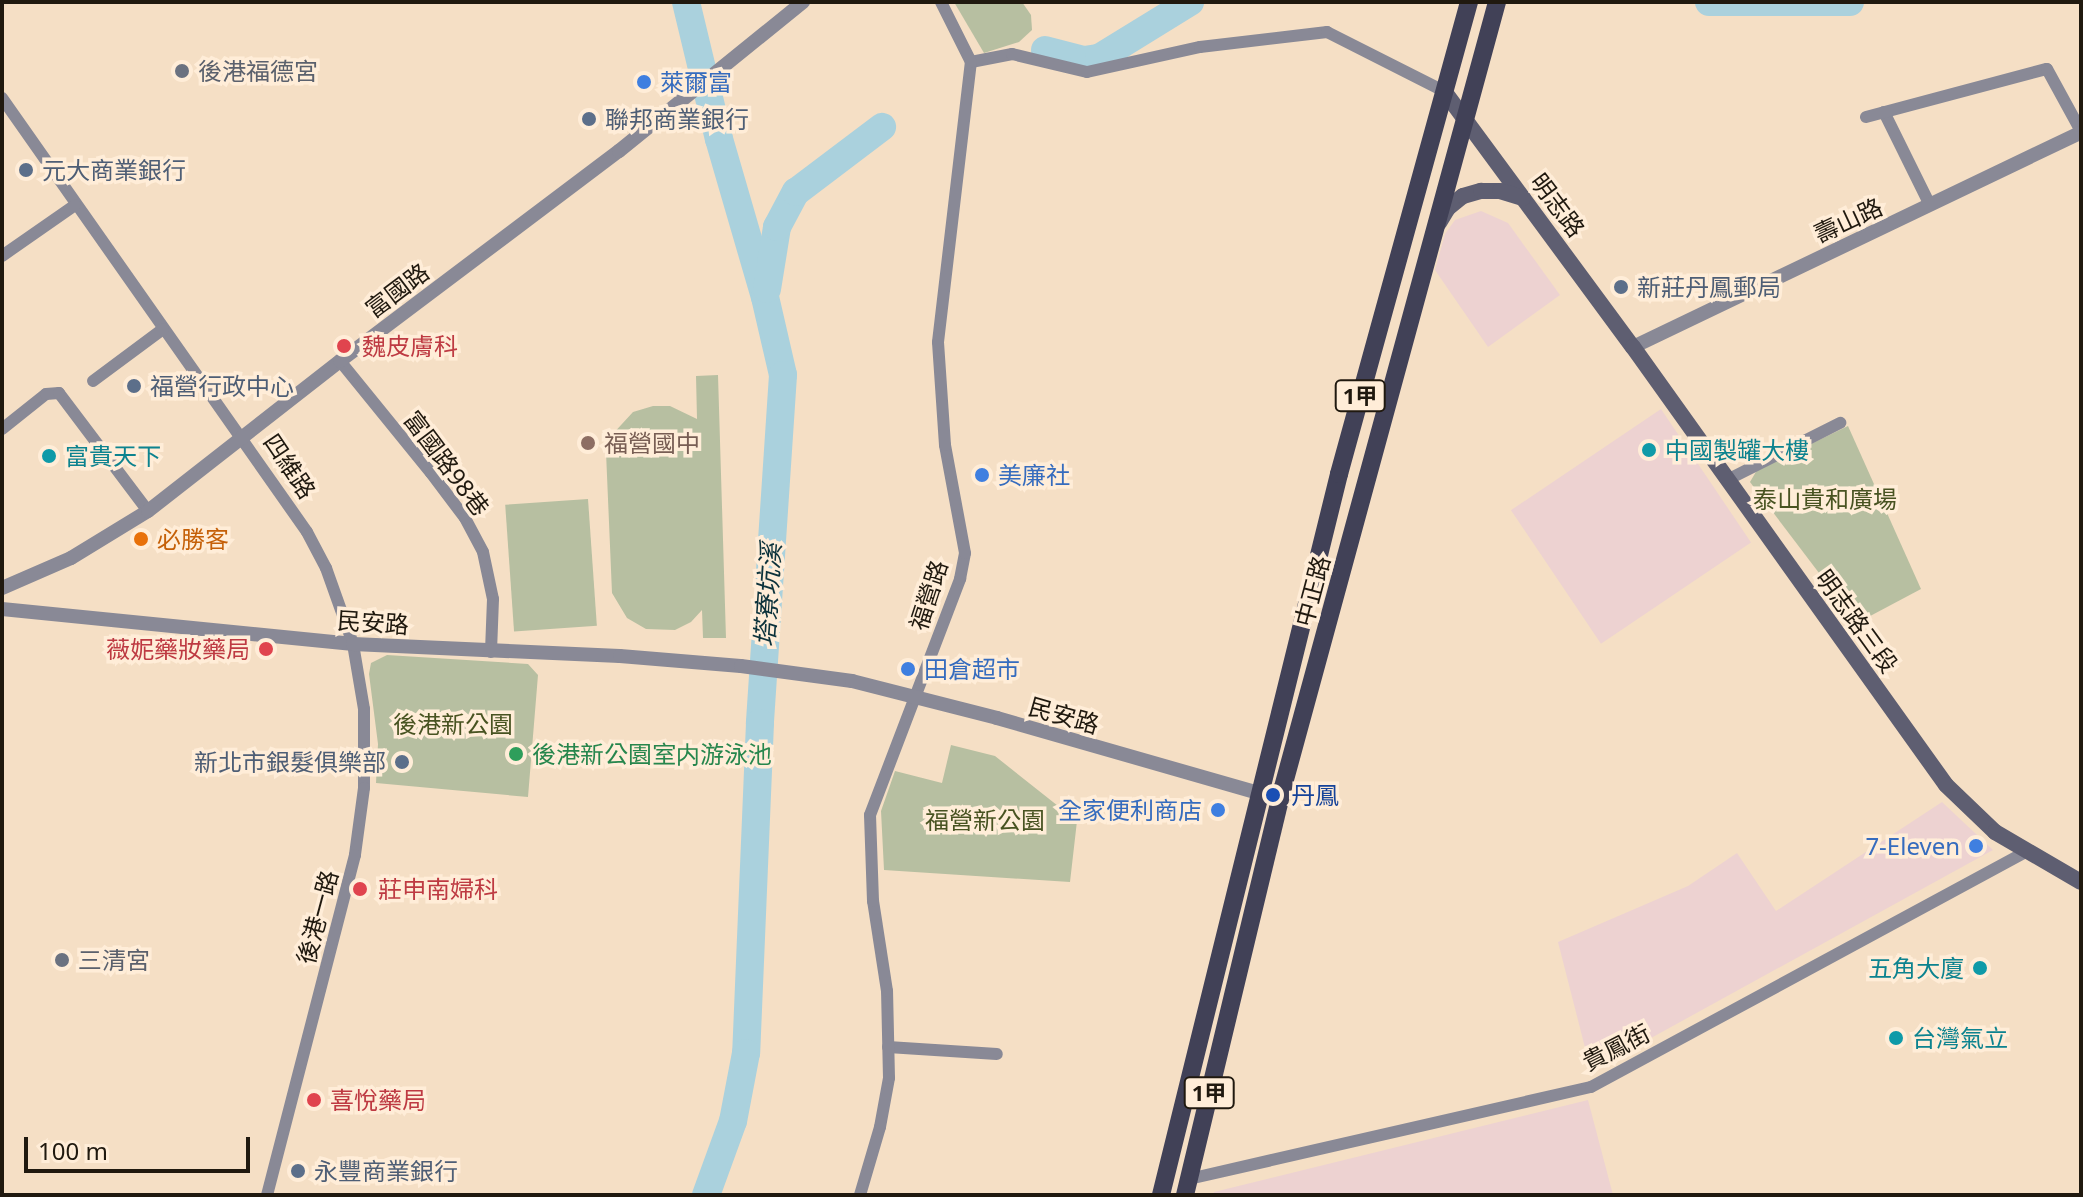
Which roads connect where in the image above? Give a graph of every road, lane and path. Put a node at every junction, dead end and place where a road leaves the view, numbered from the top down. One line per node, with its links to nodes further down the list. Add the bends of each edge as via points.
1 (803, 2): 19 (street, 富國路, via 654,123)
2 (941, 2): 5 (street)
3 (1469, 2): 6 (main road, 中正路 / 1甲)
4 (1497, 2): 10 (main road, 中正路 / 1甲)
5 (971, 62): 6 (street, via 1012,54 1087,72 1200,47 1327,32); 30 (street, 福營路, via 938,342 945,445 965,553)
6 (1444, 91): 10 (main road, 明志路); 31 (main road, 中正路 / 1甲, via 1339,474)
7 (2, 98): 13 (street, 四維路)
8 (1884, 112): 9 (street); 11 (street, via 2047,69); 14 (street)
9 (1866, 117)
10 (1466, 122): 12 (main road, 明志路); 15 (main road, 中正路 / 1甲)
11 (2081, 132): 14 (street, 壽山路)
12 (1523, 198): 15 (main road, via 1500,191 1463,196); 18 (main road, 明志路)
13 (75, 205): 16 (street); 17 (street, 四維路)
14 (1930, 205): 18 (street, 壽山路)
15 (1435, 228): 32 (main road, 中正路 / 1甲)
16 (2, 256)
17 (163, 329): 20 (street); 23 (street, 四維路)
18 (1633, 347): 24 (main road, 明志路三段)
19 (340, 361): 23 (street, 富國路); 29 (street, 富國路98巷, via 440,484 483,552 493,599)
20 (93, 381)
21 (1840, 423): 24 (street)
22 (2, 429): 25 (street, via 46,394 63,396)
23 (243, 436): 25 (street, 富國路); 28 (street, 四維路, via 307,532)
24 (1727, 480): 33 (main road, 明志路三段, via 1946,785 1970,811)
25 (148, 511): 26 (street, 富國路, via 71,558)
26 (2, 588)
27 (2, 609): 28 (street, 民安路)
28 (353, 644): 29 (street, 民安路); 38 (street, 後港一路, via 364,709 364,788 355,855)
29 (491, 652): 30 (street, 民安路, via 741,666)
30 (914, 697): 31 (street, 民安路); 35 (street, 福營路, via 870,815)
31 (1261, 792): 32 (street, 民安路); 40 (main road, 中正路 / 1甲)
32 (1280, 799): 37 (main road, 中正路 / 1甲)
33 (2025, 852): 34 (main road, 明志路三段); 37 (street, 貴鳳街, via 1591,1087)
34 (2081, 882)
35 (888, 1047): 36 (street); 39 (street, 福營路, via 889,1078 880,1127)
36 (997, 1054)
37 (1187, 1187)
38 (267, 1195)
39 (860, 1195)
40 (1161, 1195)

